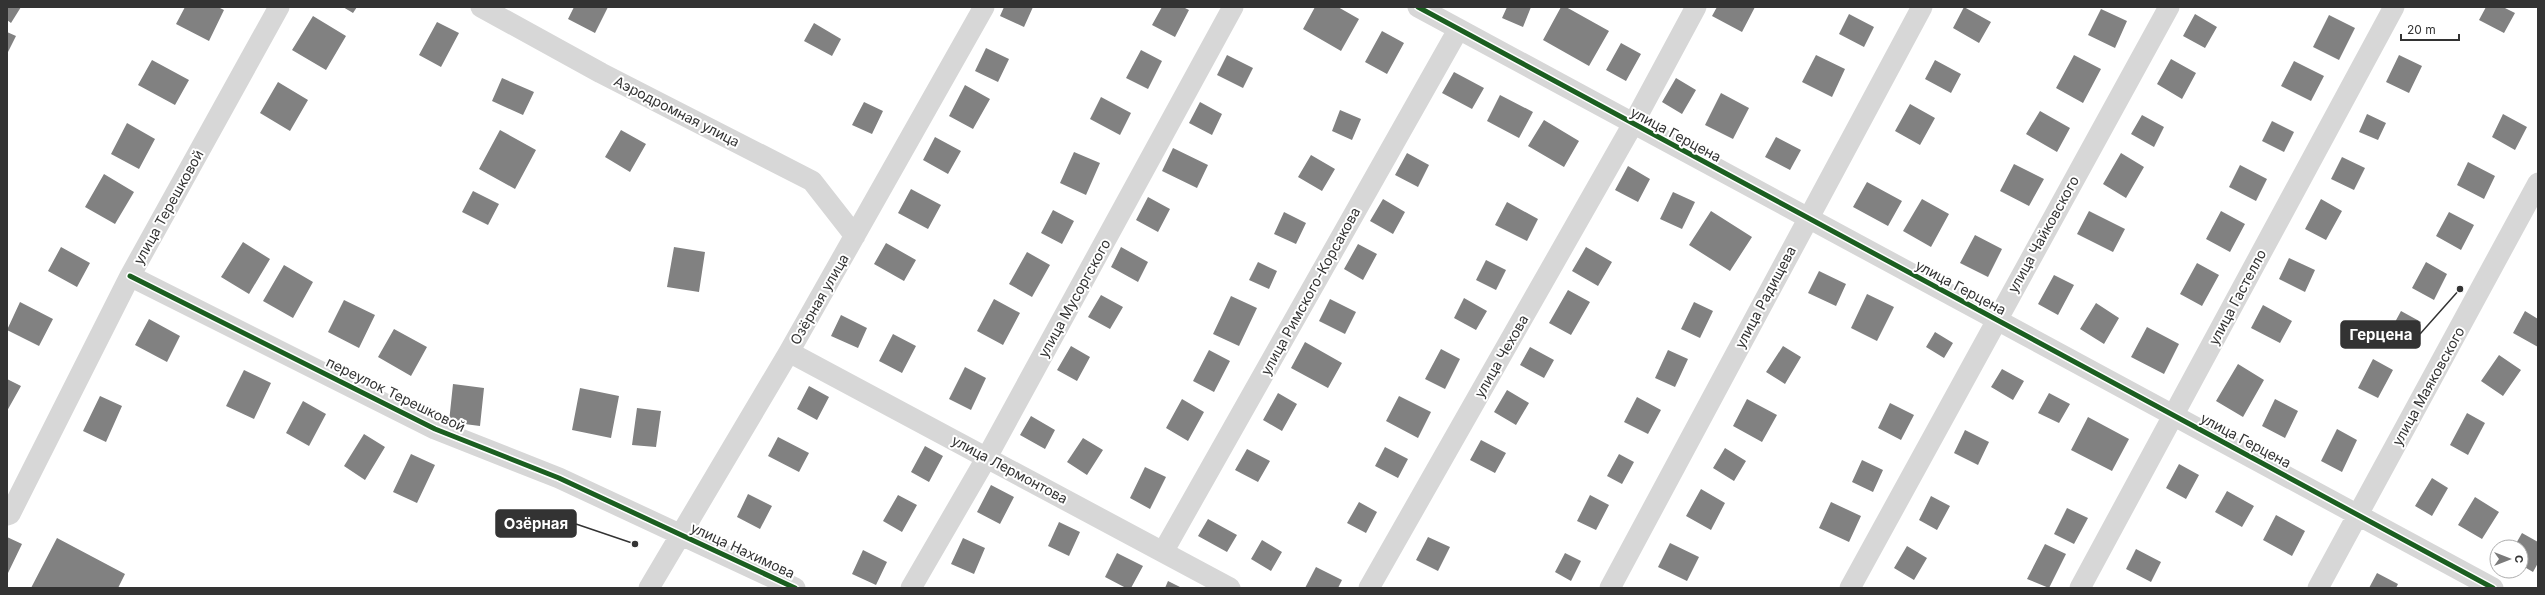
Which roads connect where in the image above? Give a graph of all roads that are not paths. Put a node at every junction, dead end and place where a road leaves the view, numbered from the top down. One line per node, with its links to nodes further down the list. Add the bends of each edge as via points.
1 (279, 7): 15 (street, улица Терешковой)
2 (481, 7): 14 (street, Аэродромная улица, via 601,73 812,181)
3 (984, 7): 14 (street, Озёрная улица)
4 (1233, 7): 19 (street, улица Мусоргского)
5 (1418, 7): 10 (street, улица Герцена)
6 (1696, 7): 11 (street, улица Чехова)
7 (1922, 7): 13 (street, улица Радищева)
8 (2169, 7): 16 (street, улица Чайковского)
9 (2394, 7): 18 (street, улица Гастелло)
10 (1458, 30): 11 (street, улица Герцена); 23 (street, улица Римского-Корсакова)
11 (1633, 124): 13 (street, улица Герцена); 28 (street, улица Чехова)
12 (2538, 183): 20 (street, улица Маяковского)
13 (1808, 218): 16 (street, улица Герцена); 29 (street, улица Радищева)
14 (855, 236): 17 (street, Озёрная улица)
15 (130, 276): 21 (street, улица Терешковой, via 10,514); 22 (street, переулок Терешковой, via 435,429 559,478)
16 (1996, 319): 18 (street, улица Герцена); 30 (street, улица Чайковского)
17 (789, 352): 19 (street, улица Лермонтова); 22 (street, Озёрная улица)
18 (2173, 414): 20 (street, улица Герцена); 31 (street, улица Гастелло)
19 (987, 457): 23 (street, улица Лермонтова); 26 (street, улица Мусоргского)
20 (2358, 514): 32 (street, улица Маяковского); 33 (street, улица Герцена)
21 (7, 515)
22 (680, 533): 24 (street, Озёрная улица); 25 (street, улица Нахимова)
23 (1163, 552): 27 (street, улица Лермонтова)
24 (649, 588)
25 (795, 588)
26 (911, 588)
27 (1230, 588)
28 (1369, 588)
29 (1610, 588)
30 (1850, 588)
31 (2080, 588)
32 (2318, 588)
33 (2493, 588)

